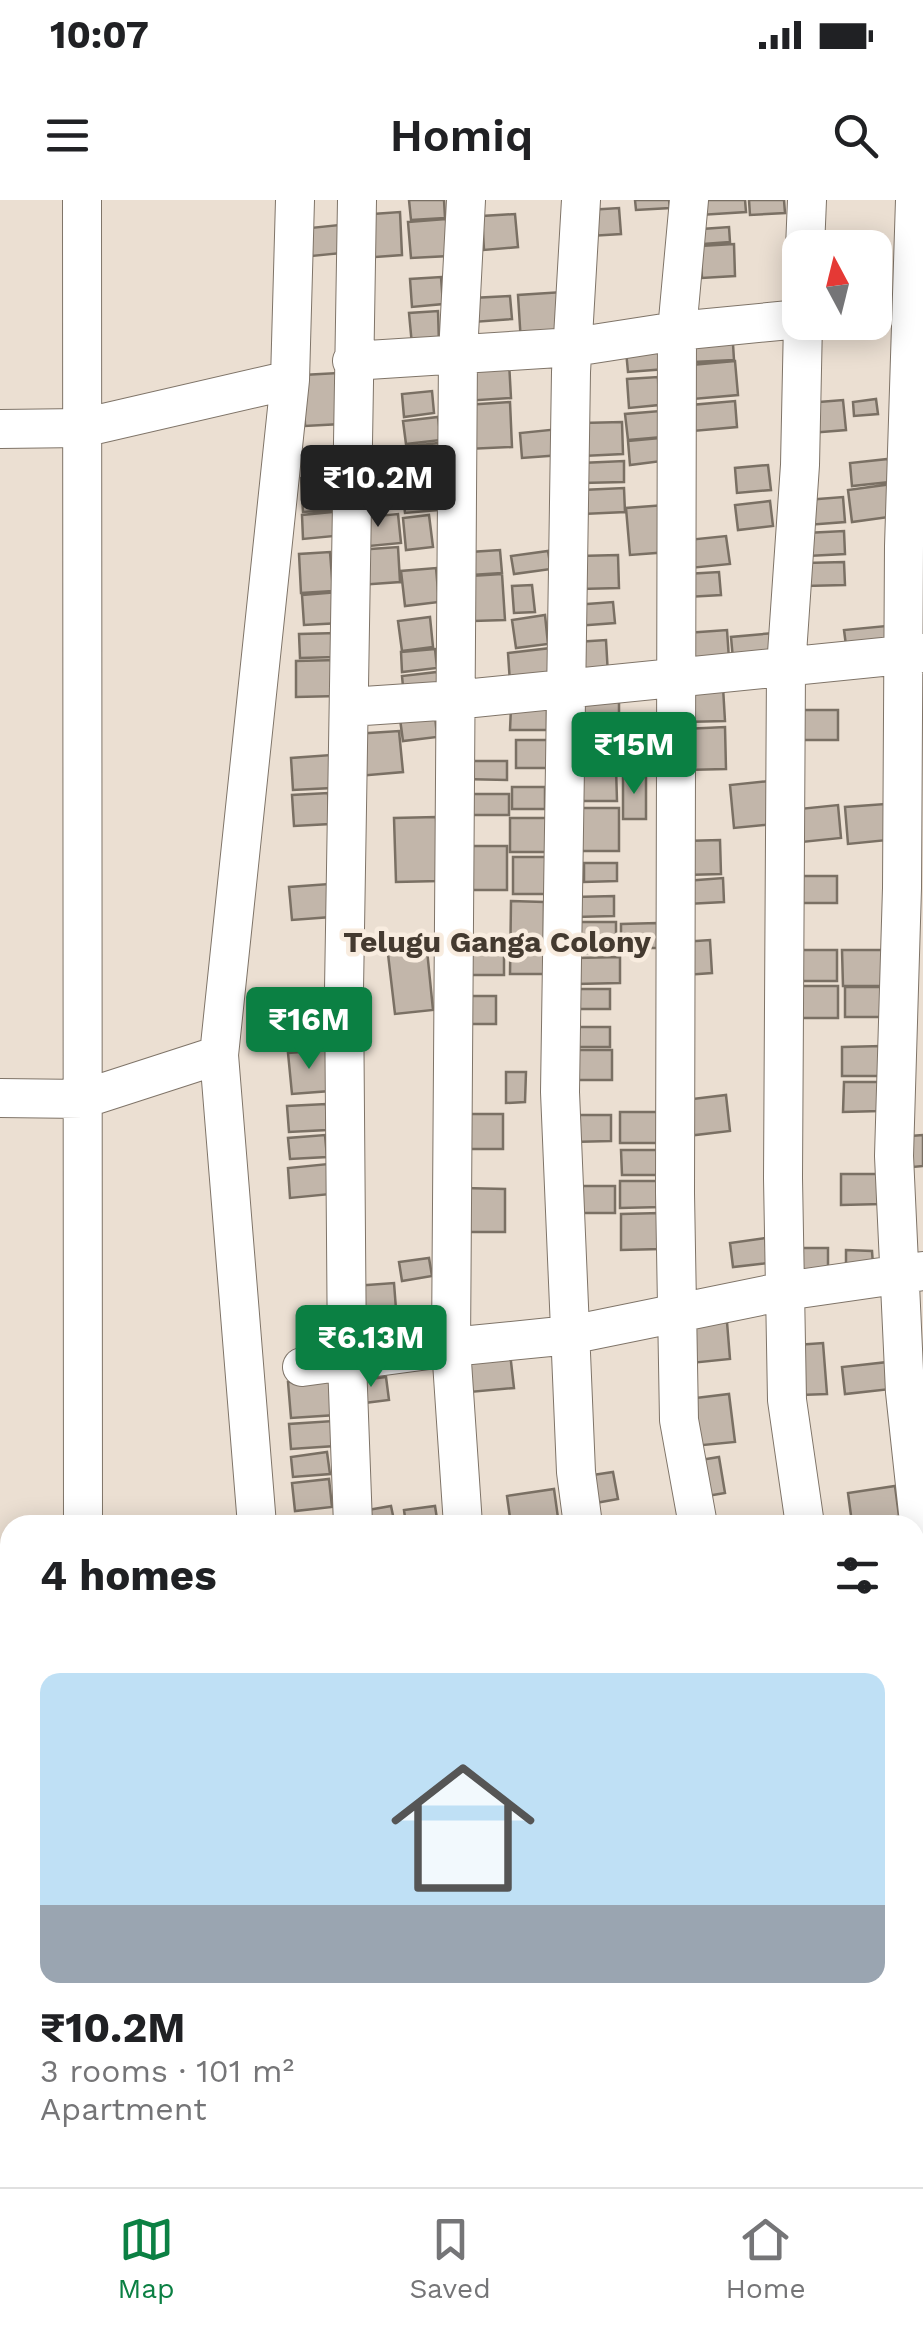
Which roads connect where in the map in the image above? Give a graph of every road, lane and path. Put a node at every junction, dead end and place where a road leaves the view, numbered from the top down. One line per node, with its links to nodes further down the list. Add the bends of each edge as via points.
1 (82, 200): 19 (street)
2 (295, 200): 18 (street)
3 (357, 200): 17 (street)
4 (466, 200): 15 (street)
5 (581, 200): 14 (street)
6 (689, 200): 12 (street)
7 (808, 200): 9 (street)
8 (915, 200): 10 (street)
9 (806, 230)
10 (893, 315): 16 (street)
11 (782, 323): 12 (street)
12 (677, 331): 14 (street); 23 (street)
13 (802, 340): 22 (street)
14 (574, 347): 15 (street); 24 (street)
15 (458, 354): 17 (street); 25 (street)
16 (916, 355): 21 (street)
17 (352, 360): 26 (street)
18 (290, 380): 19 (street); 27 (street)
19 (82, 428): 20 (street); 29 (street)
20 (0, 429)
21 (912, 654): 22 (street); 30 (street, via 894,1156)
22 (786, 668): 23 (street); 31 (street)
23 (674, 679): 24 (street); 32 (street)
24 (566, 687): 25 (street); 33 (street, via 560,1092)
25 (454, 700): 26 (street); 34 (street)
26 (350, 707): 35 (street)
27 (219, 1055): 29 (street); 38 (street)
28 (0, 1098): 29 (street)
29 (83, 1099): 37 (street)
30 (912, 1273): 31 (street); 44 (street, via 906,1392)
31 (786, 1290): 32 (street); 43 (street, via 788,1400)
32 (677, 1316): 33 (street); 42 (street, via 678,1420)
33 (570, 1335): 34 (street); 41 (street)
34 (451, 1346): 35 (street); 40 (street)
35 (347, 1362): 36 (street); 39 (street)
36 (302, 1366)
37 (84, 1515)
38 (256, 1515)
39 (353, 1515)
40 (462, 1515)
41 (582, 1515)
42 (696, 1515)
43 (805, 1515)
44 (919, 1515)

